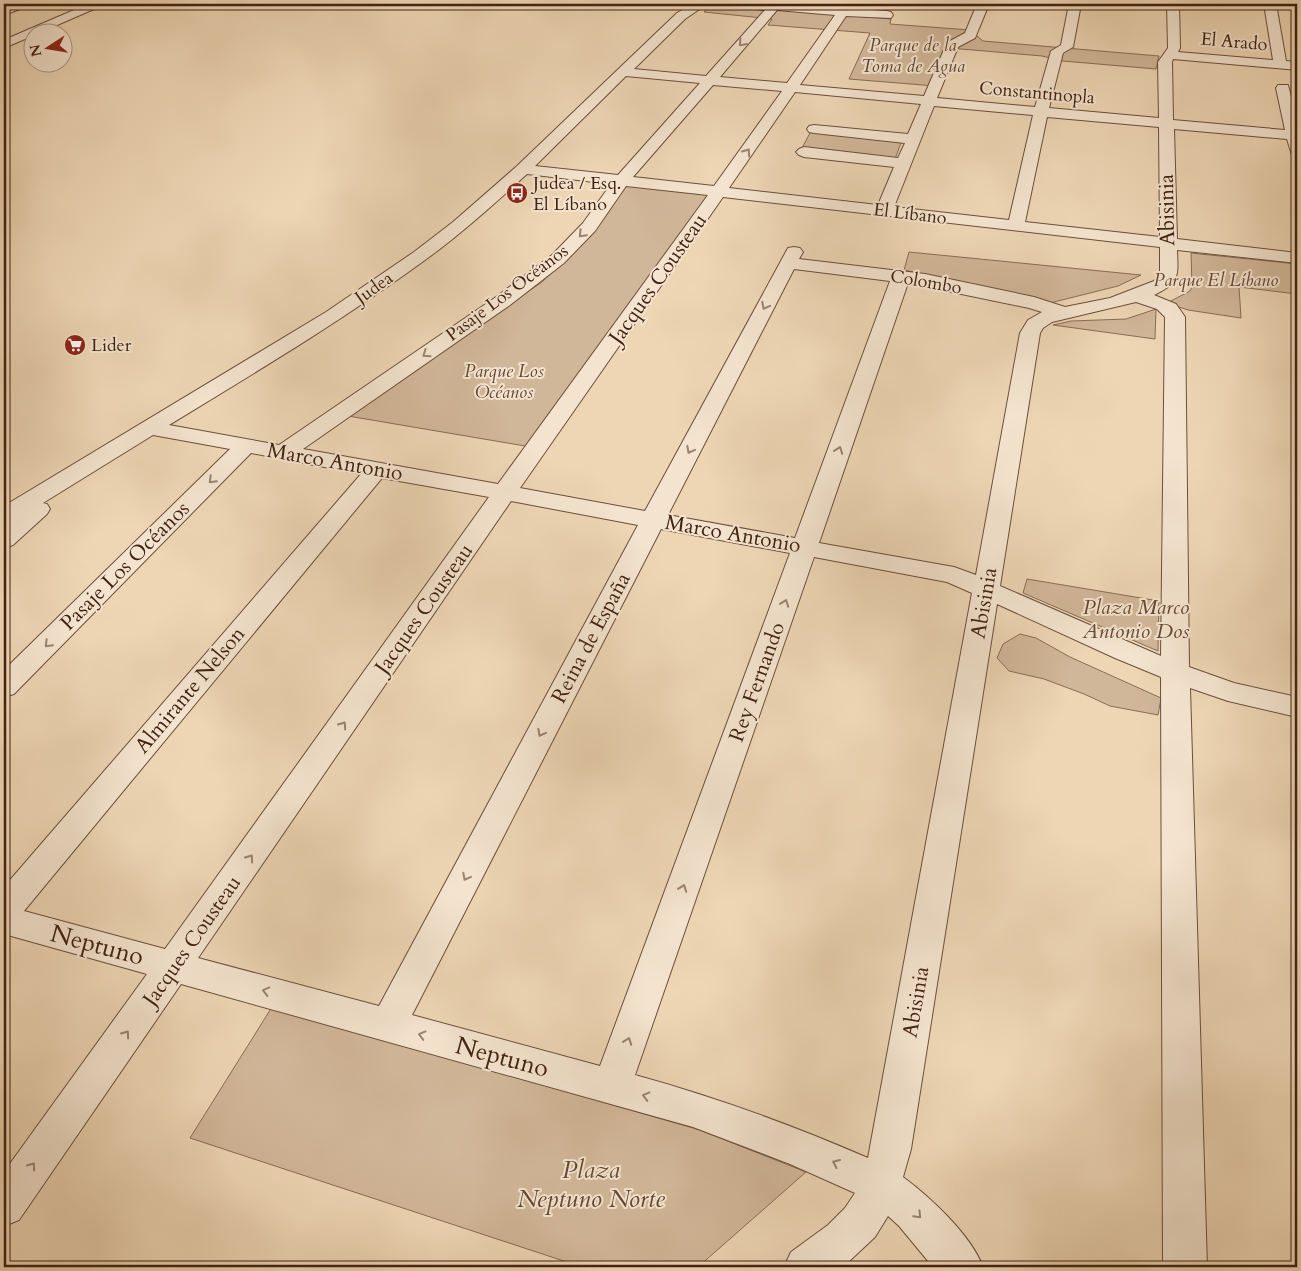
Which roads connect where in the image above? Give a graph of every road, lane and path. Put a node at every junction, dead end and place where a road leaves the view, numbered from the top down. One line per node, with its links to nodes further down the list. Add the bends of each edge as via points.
1 (24, 4): 12 (street)
2 (97, 4): 14 (street)
3 (701, 4): 18 (street, Judea, via 681,16)
4 (736, 4): 11 (street)
5 (894, 4): 13 (street, via 884,20)
6 (983, 4): 22 (street, via 971,35 952,45)
7 (1075, 4): 23 (street, via 1068,47 1058,51)
8 (1173, 4): 15 (street, Abisinia, via 1174,48)
9 (1270, 4): 16 (street)
10 (801, 6): 11 (street); 13 (street)
11 (774, 7): 19 (street, Pasaje Los Océanos, one-way to 19)
12 (4, 12)
13 (843, 12): 20 (street, Jacques Cousteau)
14 (4, 44)
15 (1168, 56): 16 (street, El Arado); 24 (street, Abisinia, via 1165,62)
16 (1280, 64): 17 (street, El Arado)
17 (1297, 66)
18 (624, 72): 19 (street, Constantinopla); 31 (street, Judea)
19 (709, 80): 20 (street, Constantinopla); 32 (street, Pasaje Los Océanos)
20 (791, 88): 22 (street, Constantinopla); 33 (street, Jacques Cousteau, one-way to 20)
21 (1283, 88): 26 (street)
22 (930, 101): 23 (street, Constantinopla); 27 (street)
23 (1041, 112): 24 (street, Constantinopla); 35 (street)
24 (1166, 124): 26 (street, Constantinopla); 36 (street, Abisinia)
25 (814, 129): 27 (street)
26 (1295, 136): 29 (street)
27 (914, 139): 30 (street)
28 (804, 152): 30 (street)
29 (1297, 153)
30 (904, 163): 34 (street)
31 (523, 169): 32 (street, El Líbano); 42 (street, Judea, via 420,256 333,316)
32 (621, 180): 33 (street, El Líbano); 44 (street, Pasaje Los Océanos, one-way to 44, via 589,226 558,259)
33 (720, 192): 34 (street, El Líbano); 47 (street, Jacques Cousteau)
34 (884, 211): 35 (street, El Líbano)
35 (1016, 226): 36 (street, El Líbano)
36 (1168, 243): 38 (street, El Líbano); 40 (street, Abisinia, via 1168,280)
37 (791, 257): 39 (street, Colombo); 49 (street, Reina de España, one-way to 49)
38 (1297, 258)
39 (901, 276): 41 (street, Colombo, via 1034,303); 51 (street, Rey Fernando, one-way to 39)
40 (1136, 296): 41 (street, Abisinia, via 1114,304); 53 (street, via 1168,308 1175,317)
41 (1062, 313): 52 (street, Abisinia, via 1040,320 1030,332)
42 (150, 428): 43 (street, Marco Antonio); 46 (street, Judea)
43 (247, 446): 44 (street, Marco Antonio); 54 (street, Pasaje Los Océanos, one-way to 54)
44 (284, 452): 45 (street, Marco Antonio)
45 (377, 469): 47 (street, Marco Antonio); 56 (street, Almirante Nelson)
46 (58, 484): 48 (street, Judea); 50 (street)
47 (505, 493): 49 (street, Marco Antonio); 58 (street, Jacques Cousteau, one-way to 47)
48 (4, 516)
49 (654, 520): 51 (street, Marco Antonio); 59 (street, Reina de España, one-way to 59)
50 (4, 540)
51 (805, 548): 52 (street, Marco Antonio, via 954,575); 60 (street, Rey Fernando, one-way to 51)
52 (986, 590): 53 (street, Marco Antonio); 61 (street, Abisinia, via 891,1149)
53 (1175, 672): 55 (street, Marco Antonio, via 1228,691); 65 (street)
54 (4, 687)
55 (1297, 707)
56 (4, 911)
57 (4, 920): 58 (street, Neptuno)
58 (175, 966): 59 (street, Neptuno, one-way to 58); 62 (street, Jacques Cousteau, one-way to 58)
59 (388, 1025): 60 (street, Neptuno, one-way to 59)
60 (612, 1087): 61 (street, Neptuno, one-way to 60, via 802,1149 693,1109)
61 (880, 1184): 63 (street, Abisinia, via 872,1205 858,1223 825,1255); 64 (street, Neptuno, one-way to 64, via 914,1211)
62 (4, 1206)
63 (806, 1267)
64 (961, 1267)
65 (1185, 1267)

